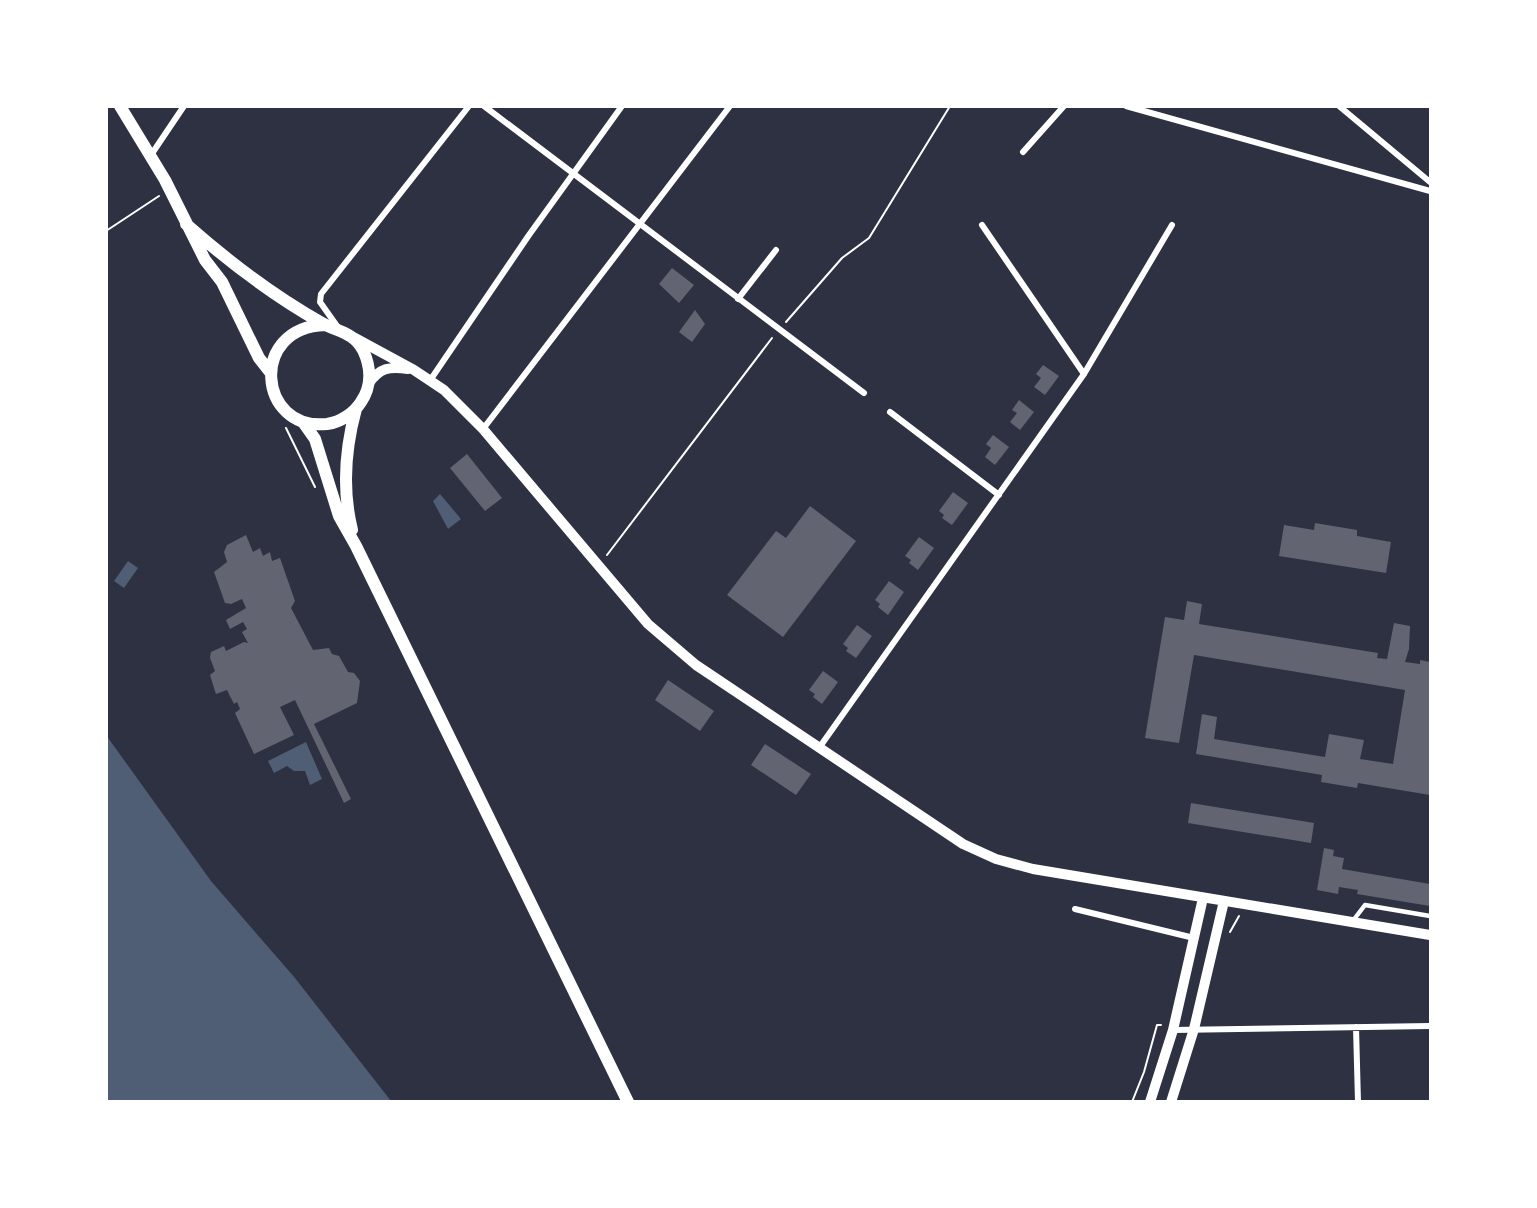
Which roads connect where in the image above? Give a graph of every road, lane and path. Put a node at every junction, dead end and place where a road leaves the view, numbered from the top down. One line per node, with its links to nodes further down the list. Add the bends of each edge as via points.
1 (120, 106): 11 (main road)
2 (184, 106): 11 (street)
3 (469, 106): 24 (street, via 321,294 326,314)
4 (484, 106): 12 (street)
5 (622, 106): 12 (street)
6 (730, 106): 17 (street)
7 (1064, 106): 10 (street)
8 (1126, 106): 15 (street)
9 (1339, 106): 13 (street)
10 (1023, 152)
11 (150, 156): 14 (main road)
12 (574, 175): 17 (street); 29 (street)
13 (1431, 182)
14 (170, 189): 16 (main road); 20 (path)
15 (1431, 191)
16 (186, 224): 23 (main road, via 254,281); 27 (main road)
17 (639, 224): 22 (street); 35 (street)
18 (982, 225): 28 (street)
19 (1172, 225): 28 (street)
20 (106, 231)
21 (776, 250): 22 (street)
22 (738, 299): 31 (street)
23 (325, 325): 24 (main road); 27 (main road, via 312,326 288,337 276,352)
24 (340, 329): 25 (main road)
25 (352, 337): 26 (street); 30 (main road, via 367,358)
26 (414, 370): 29 (street); 30 (street, via 388,367 377,372)
27 (270, 372): 34 (main road, via 275,396 292,416)
28 (1084, 374): 36 (street)
29 (430, 379): 35 (street)
30 (369, 383): 32 (main road)
31 (864, 393)
32 (356, 409): 34 (main road, via 331,423); 37 (main road, via 346,472 349,519)
33 (890, 412): 36 (street)
34 (303, 422): 37 (main road, via 315,439 339,516)
35 (483, 429): 38 (street, via 651,628 696,665)
36 (999, 495): 38 (street)
37 (356, 546): 52 (main road)
38 (819, 748): 39 (street, via 963,844 996,859)
39 (1203, 898): 40 (street); 46 (street)
40 (1224, 901): 44 (street); 50 (street)
41 (1075, 909): 46 (street)
42 (1241, 911): 47 (path)
43 (1431, 916): 44 (lane, via 1365,905)
44 (1352, 922): 45 (street)
45 (1431, 934)
46 (1194, 938): 51 (street)
47 (1227, 942)
48 (1431, 1026): 49 (street)
49 (1356, 1028): 50 (street); 55 (street)
50 (1194, 1029): 51 (street); 54 (street)
51 (1173, 1030): 53 (street)
52 (628, 1101)
53 (1150, 1101)
54 (1171, 1101)
55 (1358, 1101)

